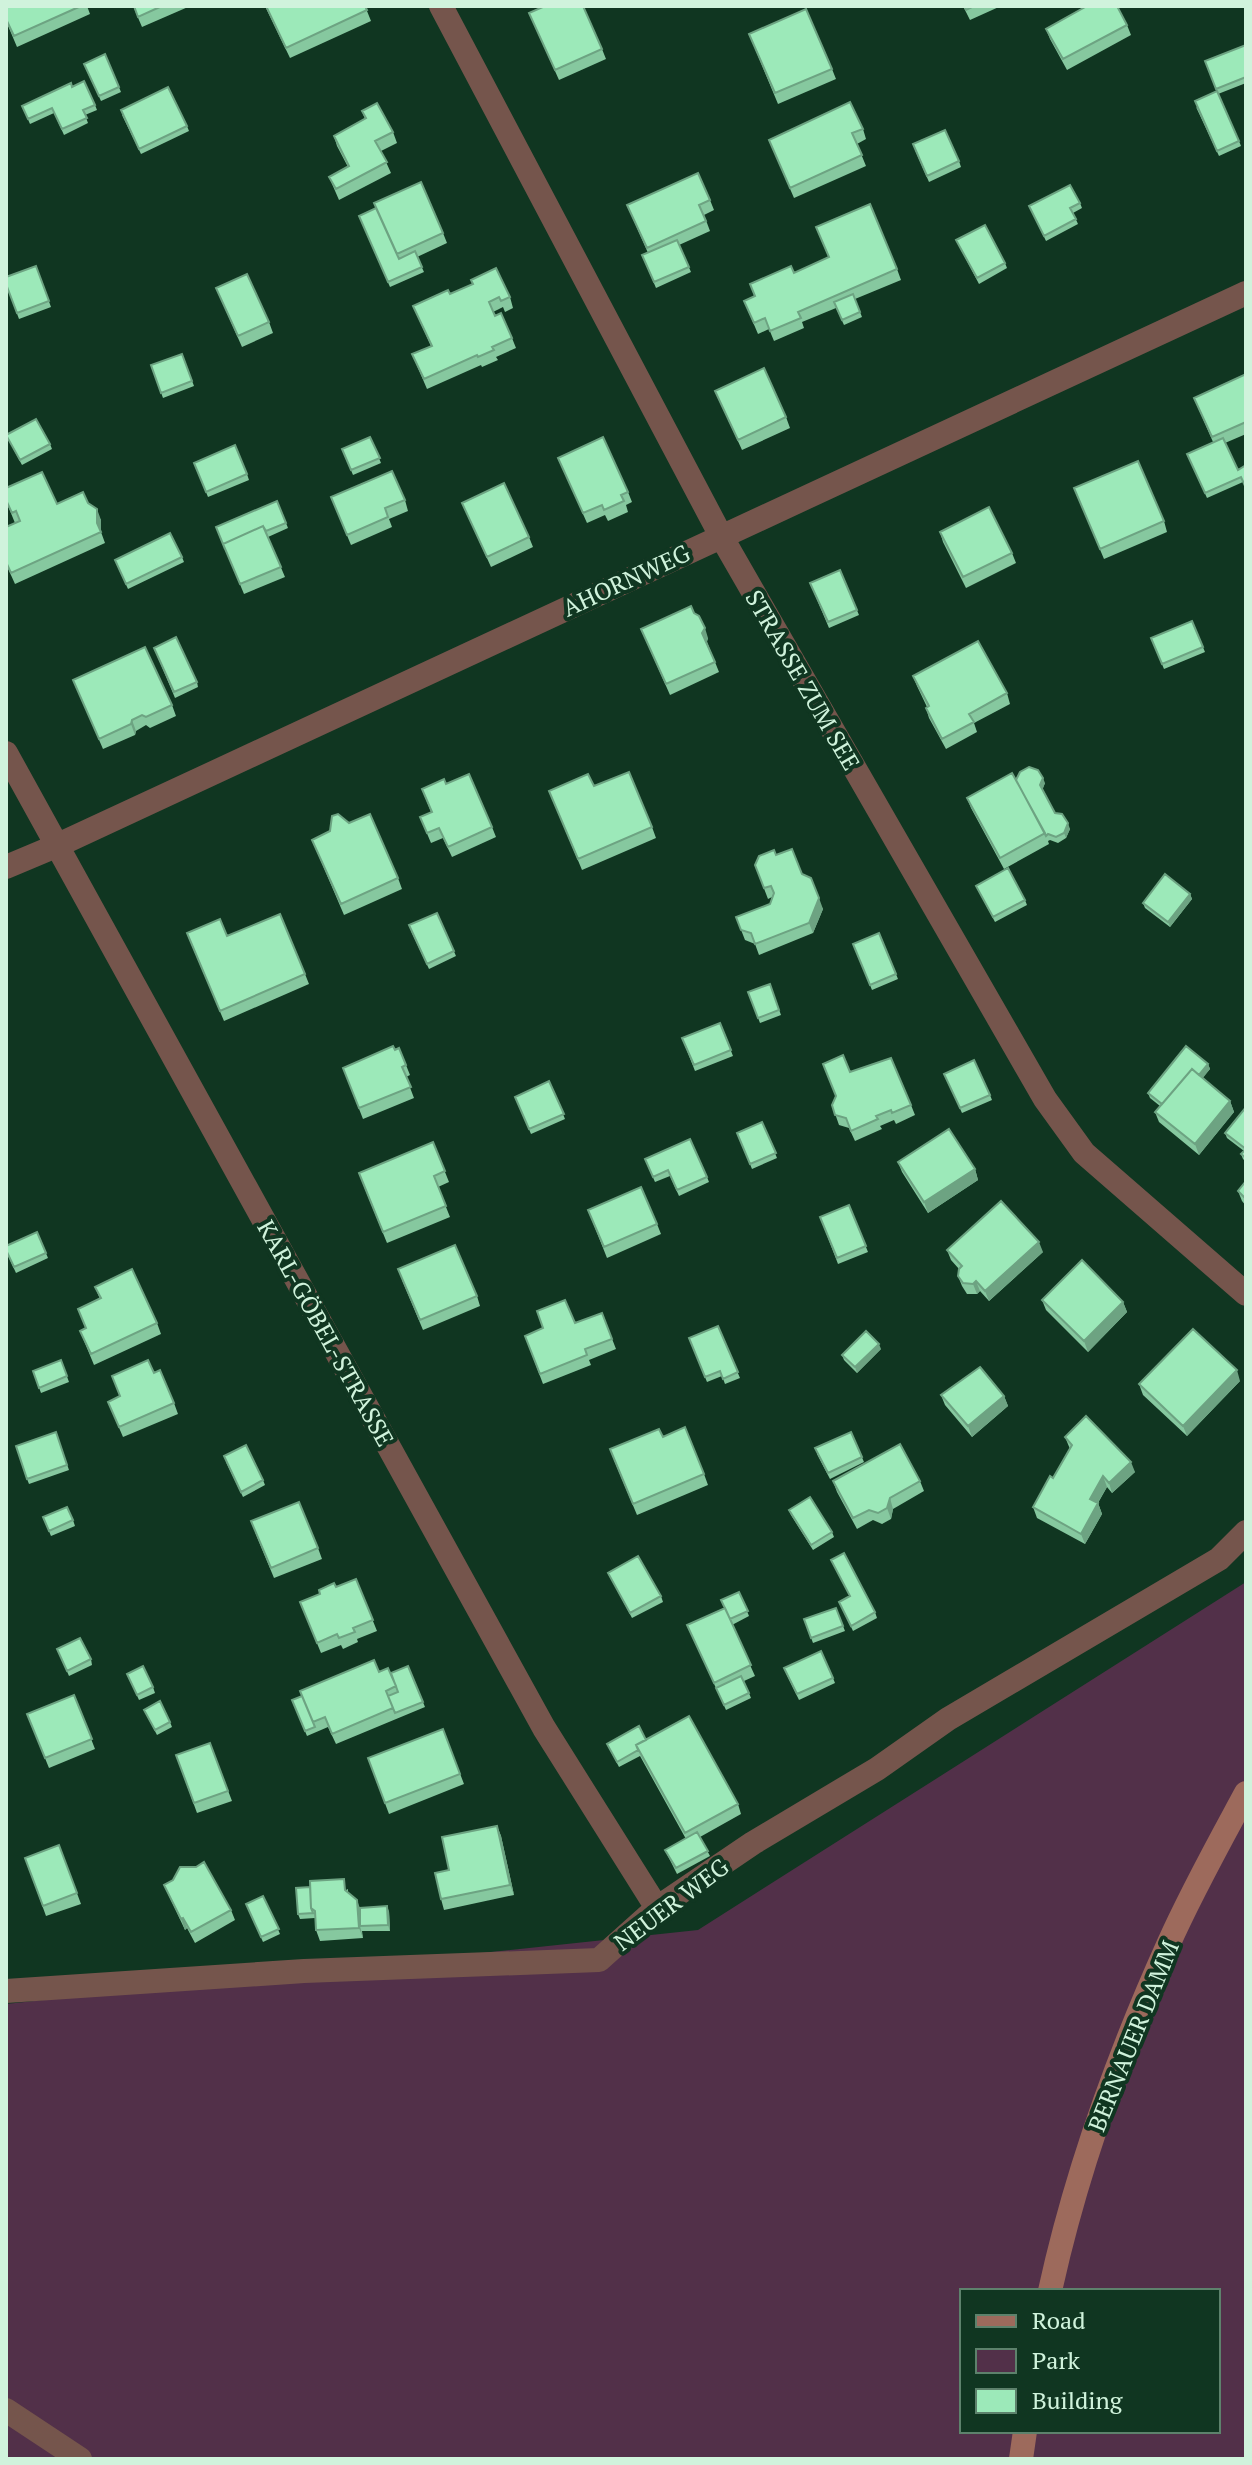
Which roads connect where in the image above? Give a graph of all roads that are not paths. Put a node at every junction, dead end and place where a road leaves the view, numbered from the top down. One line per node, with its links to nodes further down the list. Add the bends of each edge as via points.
1 (441, 6): 3 (street, STRASSE ZUM SEE)
2 (1246, 293): 3 (street, AHORNWEG)
3 (721, 536): 5 (street, AHORNWEG); 7 (street, STRASSE ZUM SEE, via 1045,1099 1084,1153)
4 (6, 753): 5 (street, KARL-GÖBEL-STRASSE)
5 (56, 846): 6 (street, AHORNWEG); 10 (street, KARL-GÖBEL-STRASSE, via 544,1728)
6 (6, 867)
7 (1246, 1294)
8 (1246, 1532): 10 (street, NEUER WEG, via 1219,1559 948,1719)
9 (1246, 1793): 12 (main road, BERNAUER DAMM, via 1139,2011 1088,2151)
10 (657, 1908): 11 (street, NEUER WEG, via 599,1960 304,1971)
11 (6, 1991)
12 (1050, 2289)
13 (6, 2410): 15 (street)
14 (1025, 2433): 16 (main road)
15 (80, 2459)
16 (1021, 2459)

